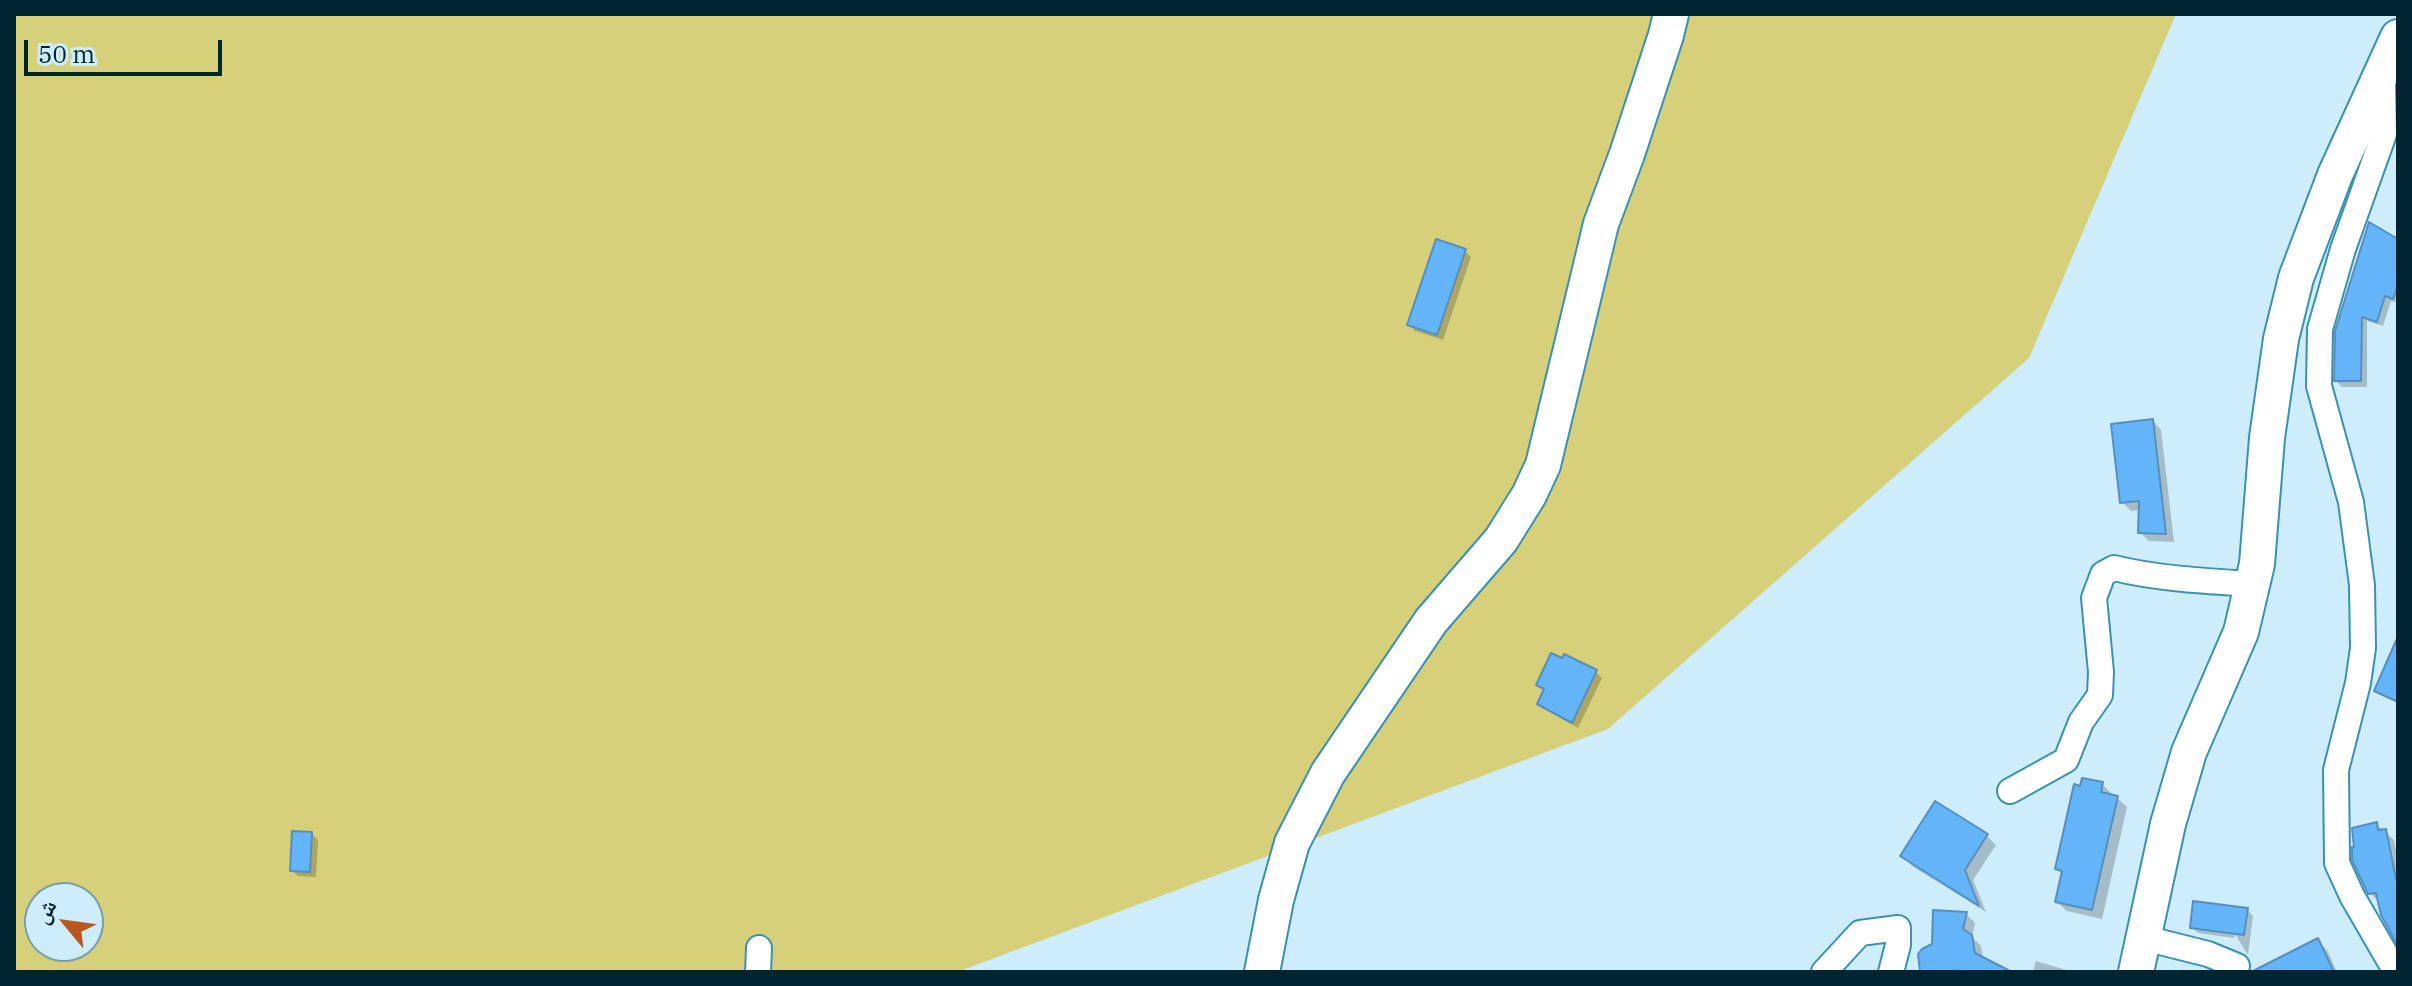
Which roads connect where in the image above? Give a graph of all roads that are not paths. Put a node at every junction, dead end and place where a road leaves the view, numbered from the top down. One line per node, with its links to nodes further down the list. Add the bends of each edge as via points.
1 (1671, 14): 8 (street, via 1601,224 1543,465 1501,540 1431,621 1328,773 1292,843)
2 (2398, 37): 3 (street)
3 (2383, 67): 4 (street, via 2296,278 2267,438); 12 (street, via 2384,134 2320,329 2319,386 2351,502 2362,585 2363,648 2336,770 2337,863)
4 (2253, 584): 5 (street, via 2114,568 2103,574 2094,598 2100,695 2081,722 2066,760); 6 (street, via 2241,632 2189,752)
5 (2010, 791)
6 (2144, 938): 7 (street); 11 (street)
7 (2237, 966)
8 (1262, 972)
9 (1824, 972): 10 (street, via 1860,933 1908,922)
10 (1891, 972)
11 (2136, 972)
12 (2396, 972)

